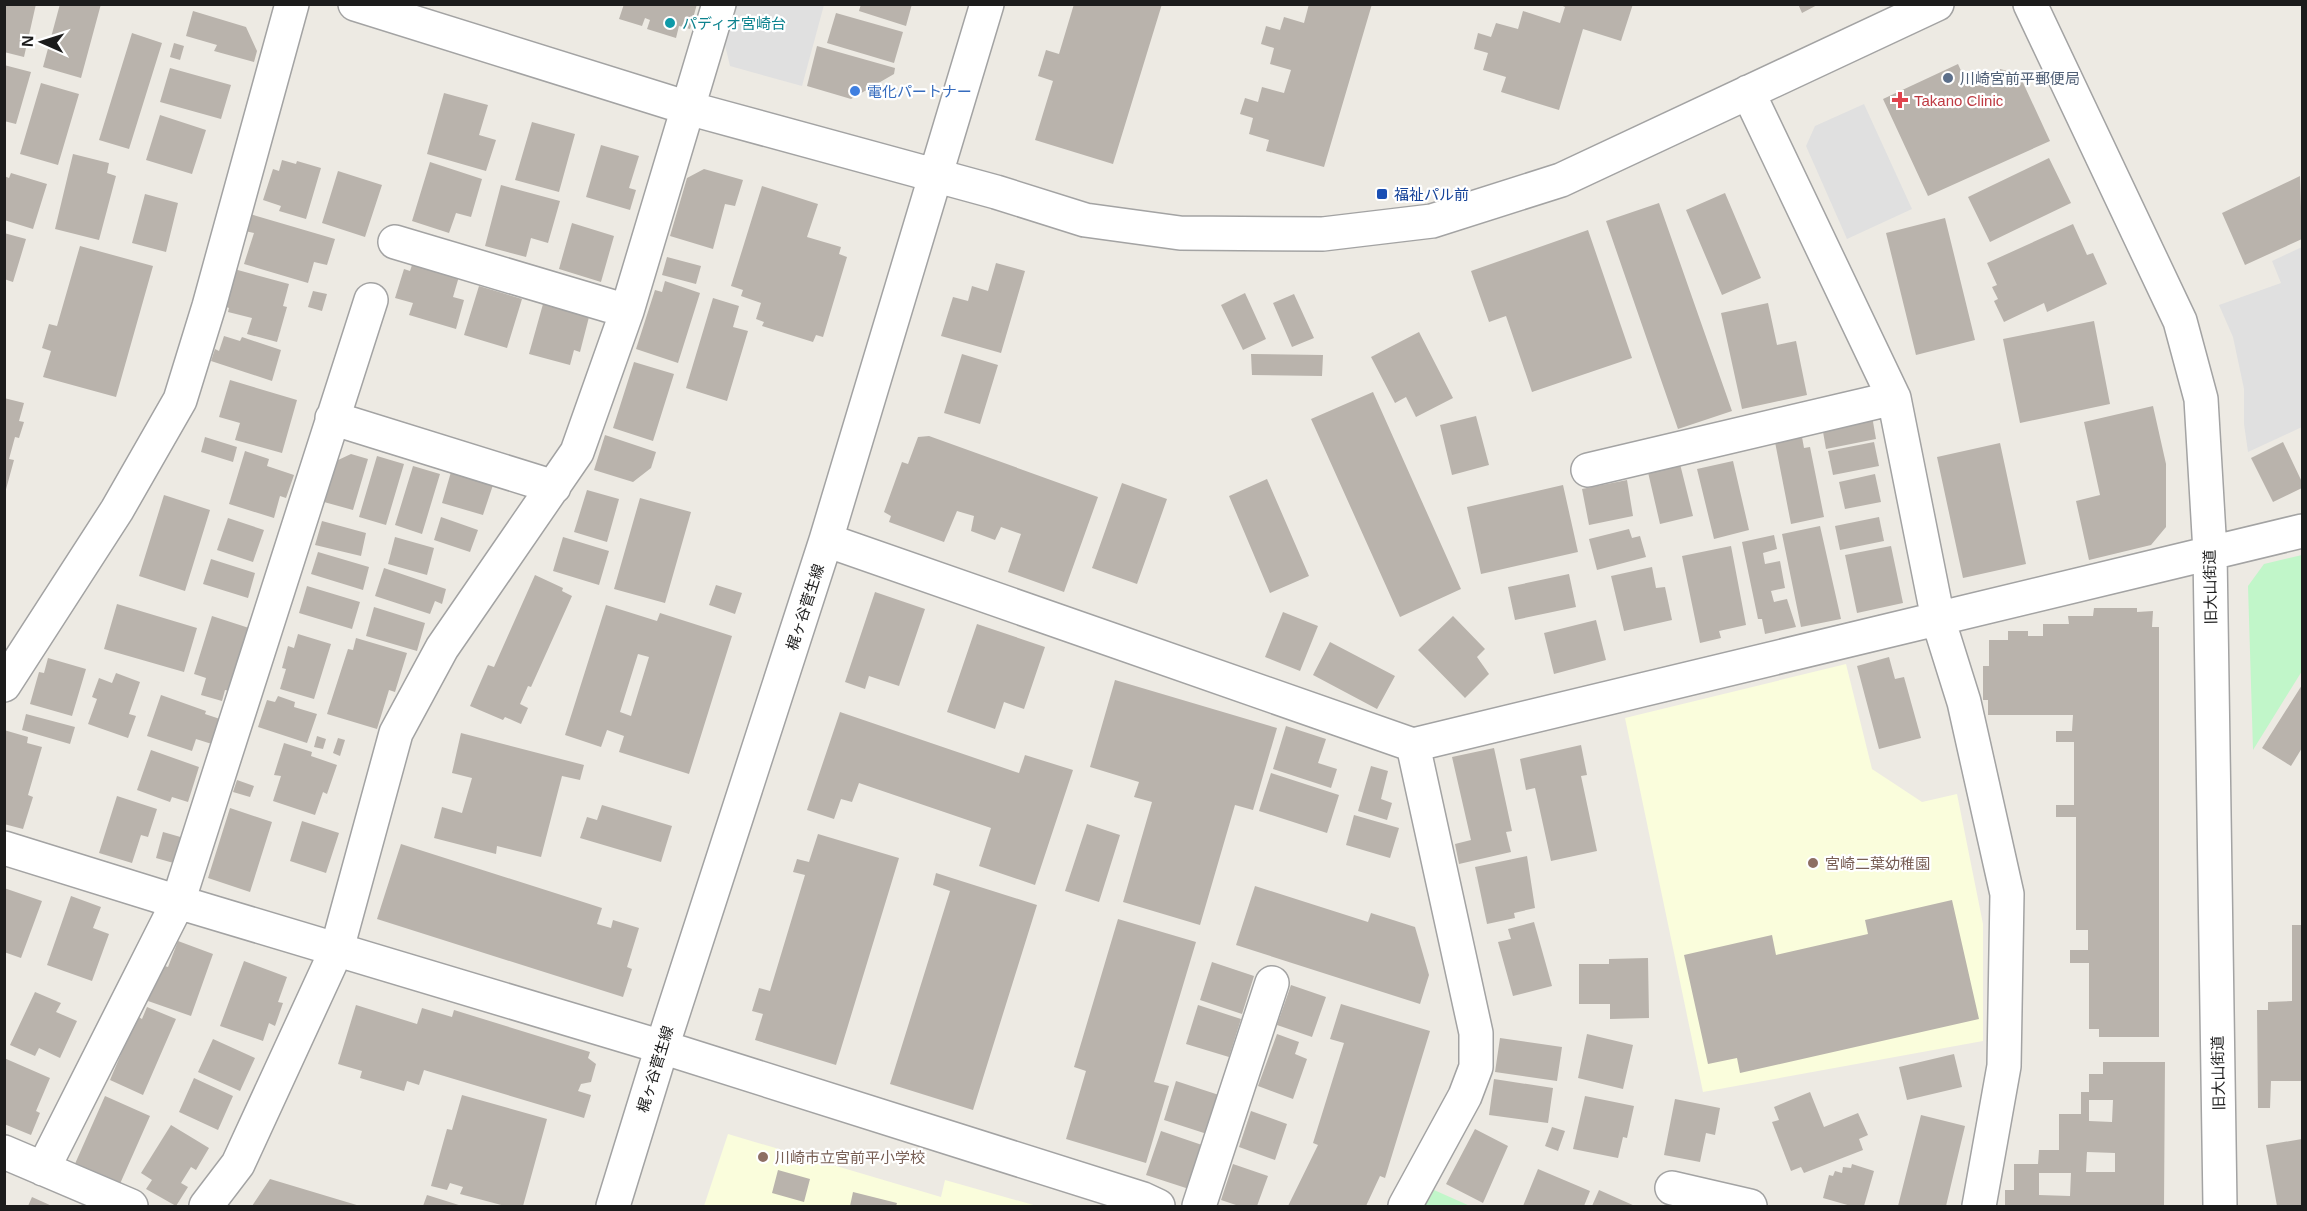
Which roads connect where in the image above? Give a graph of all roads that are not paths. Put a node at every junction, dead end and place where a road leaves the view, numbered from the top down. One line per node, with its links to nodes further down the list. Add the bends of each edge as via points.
1 (292, 4): 21 (street, via 180,400 117,510)
2 (355, 4): 8 (street)
3 (719, 4): 8 (street)
4 (987, 4): 9 (street, 梶ヶ谷菅生線)
5 (1937, 4): 7 (street)
6 (2030, 4): 19 (street, 旧大山街道, via 2180,321 2201,399)
7 (1748, 93): 9 (street, via 1562,180 1432,220 1323,234 1180,233 1085,220); 13 (street)
8 (688, 108): 9 (street); 12 (street)
9 (935, 177): 18 (street, 梶ヶ谷菅生線)
10 (395, 242): 12 (street)
11 (371, 300): 14 (street)
12 (627, 311): 16 (street, via 577,452)
13 (1894, 398): 15 (street); 20 (street)
14 (332, 418): 16 (street); 24 (street)
15 (1588, 470)
16 (554, 487): 25 (street, via 442,648 396,733)
17 (2302, 531): 19 (street)
18 (826, 540): 22 (street); 27 (street, 梶ヶ谷菅生線)
19 (2210, 552): 20 (street); 39 (street, 旧大山街道)
20 (1938, 619): 22 (street); 38 (street, via 1964,702 2007,894 2004,1066)
21 (4, 685)
22 (1413, 745): 36 (street, via 1476,1033 1476,1067 1465,1096)
23 (4, 848): 24 (street)
24 (178, 902): 25 (street); 29 (street)
25 (337, 949): 27 (street); 32 (street, via 238,1164)
26 (1272, 983): 35 (street)
27 (662, 1047): 33 (street, 梶ヶ谷菅生線); 34 (street)
28 (4, 1152): 29 (street)
29 (43, 1169): 31 (street)
30 (1672, 1188): 37 (street)
31 (131, 1206)
32 (206, 1206)
33 (613, 1206)
34 (1158, 1206)
35 (1199, 1206)
36 (1405, 1206)
37 (1750, 1206)
38 (1979, 1206)
39 (2220, 1206)

